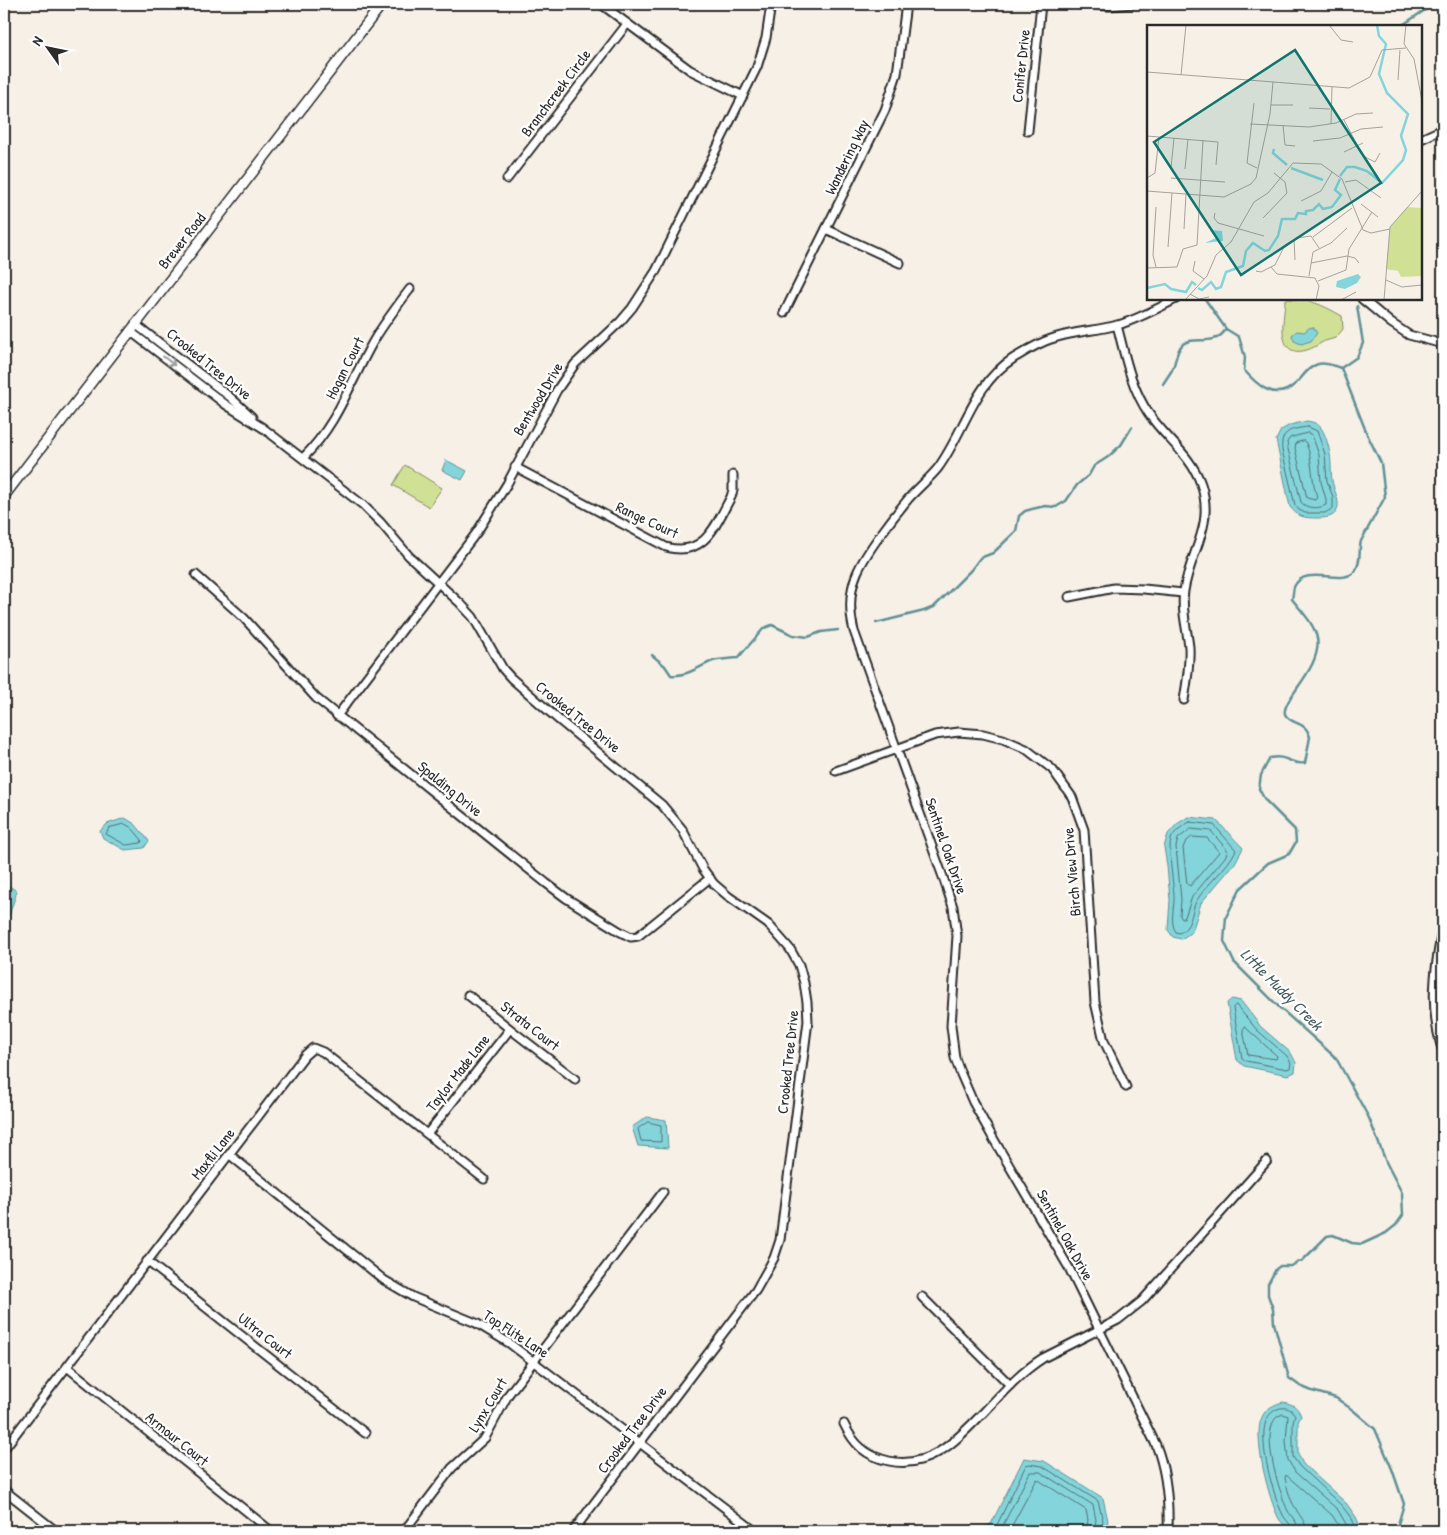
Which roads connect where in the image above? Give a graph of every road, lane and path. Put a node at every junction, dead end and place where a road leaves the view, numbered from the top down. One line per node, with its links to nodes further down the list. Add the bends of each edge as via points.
1 (382, 4): 21 (street, Brewer Road)
2 (601, 4): 8 (street)
3 (771, 4): 9 (street, Bentwood Drive, via 763,50)
4 (906, 4): 14 (street, Wandering Way, via 892,92)
5 (1041, 4): 11 (street, Conifer Drive)
6 (1086, 4): 7 (street)
7 (1132, 4)
8 (627, 24): 9 (street, via 690,70); 13 (street, Branchcreek Circle)
9 (743, 96): 24 (street, Bentwood Drive, via 656,271 620,322 575,364 557,390)
10 (1443, 129): 12 (street)
11 (1028, 131)
12 (1422, 139)
13 (507, 179)
14 (826, 229): 15 (street); 19 (street, Wandering Way)
15 (900, 263)
16 (410, 289): 23 (street, Hogan Court, via 374,341 330,425)
17 (1174, 300): 20 (street, Sentinel Oak Drive)
18 (1363, 300): 22 (street, via 1408,335)
19 (784, 313)
20 (1117, 325): 29 (street, via 1138,394 1149,414 1189,460 1201,484 1205,500 1202,538); 33 (street, Sentinel Oak Drive, via 1050,339 1001,367 975,398 939,466 904,506 858,571 850,602 852,621)
21 (133, 327): 23 (street, Crooked Tree Drive, via 225,404); 26 (street, Brewer Road)
22 (1443, 344)
23 (302, 458): 28 (street, Crooked Tree Drive, via 363,505)
24 (516, 467): 25 (street, Range Court, via 666,547 679,550 692,547 709,536 734,490); 28 (street, Bentwood Drive, via 491,512)
25 (733, 475)
26 (4, 496)
27 (196, 575): 32 (street, Spalding Drive, via 237,612 298,680)
28 (438, 584): 32 (street, Bentwood Drive); 35 (street, Crooked Tree Drive, via 473,617 503,669 520,687 662,805 682,829)
29 (1184, 593): 30 (street, via 1114,588); 31 (street, via 1189,659)
30 (1069, 597)
31 (1184, 700)
32 (337, 716): 35 (street, Spalding Drive, via 546,883 631,937 648,929)
33 (896, 748): 34 (street, Birch View Drive); 42 (street, Birch View Drive, via 947,733 971,732 993,736 1034,754 1066,788 1077,807 1084,830 1097,1017 1109,1054); 50 (street, Sentinel Oak Drive, via 956,921 957,955 951,1026 960,1072 993,1138 1060,1251)
34 (836, 771)
35 (710, 878): 56 (street, Crooked Tree Drive, via 782,939 796,960 804,983 808,1021 784,1221 774,1258 756,1290)
36 (1443, 927): 37 (street)
37 (1440, 953): 40 (street, via 1434,978 1434,1009)
38 (468, 995): 39 (street, Strata Court)
39 (510, 1030): 41 (street, Strata Court); 43 (street, Taylor Made Lane)
40 (1443, 1052)
41 (575, 1079)
42 (1126, 1087)
43 (428, 1134): 44 (street, Maxfli Lane, via 323,1052 313,1048); 46 (street, Maxfli Lane)
44 (230, 1155): 48 (street, Maxfli Lane); 51 (street, Top Flite Lane, via 384,1280 413,1297 493,1332)
45 (1267, 1161): 50 (street, via 1142,1301)
46 (484, 1179)
47 (663, 1192): 51 (street, Lynx Court)
48 (147, 1261): 52 (street, Maxfli Lane); 55 (street, Ultra Court)
49 (922, 1297): 53 (street)
50 (1100, 1329): 53 (street, via 1043,1358); 64 (street, Sentinel Oak Drive, via 1159,1455 1167,1487)
51 (533, 1361): 56 (street, Top Flite Lane); 61 (street, Lynx Court, via 502,1403 485,1438 452,1468)
52 (67, 1368): 57 (street, Maxfli Lane); 60 (street, Armour Court)
53 (1010, 1385): 54 (street, via 955,1441 916,1462 895,1462 870,1454 858,1447)
54 (844, 1424)
55 (365, 1433)
56 (640, 1443): 62 (street, Crooked Tree Drive); 63 (street, Top Flite Lane)
57 (4, 1450)
58 (4, 1490): 59 (street)
59 (56, 1531)
60 (271, 1531)
61 (404, 1531)
62 (572, 1531)
63 (755, 1531)
64 (1168, 1531)

